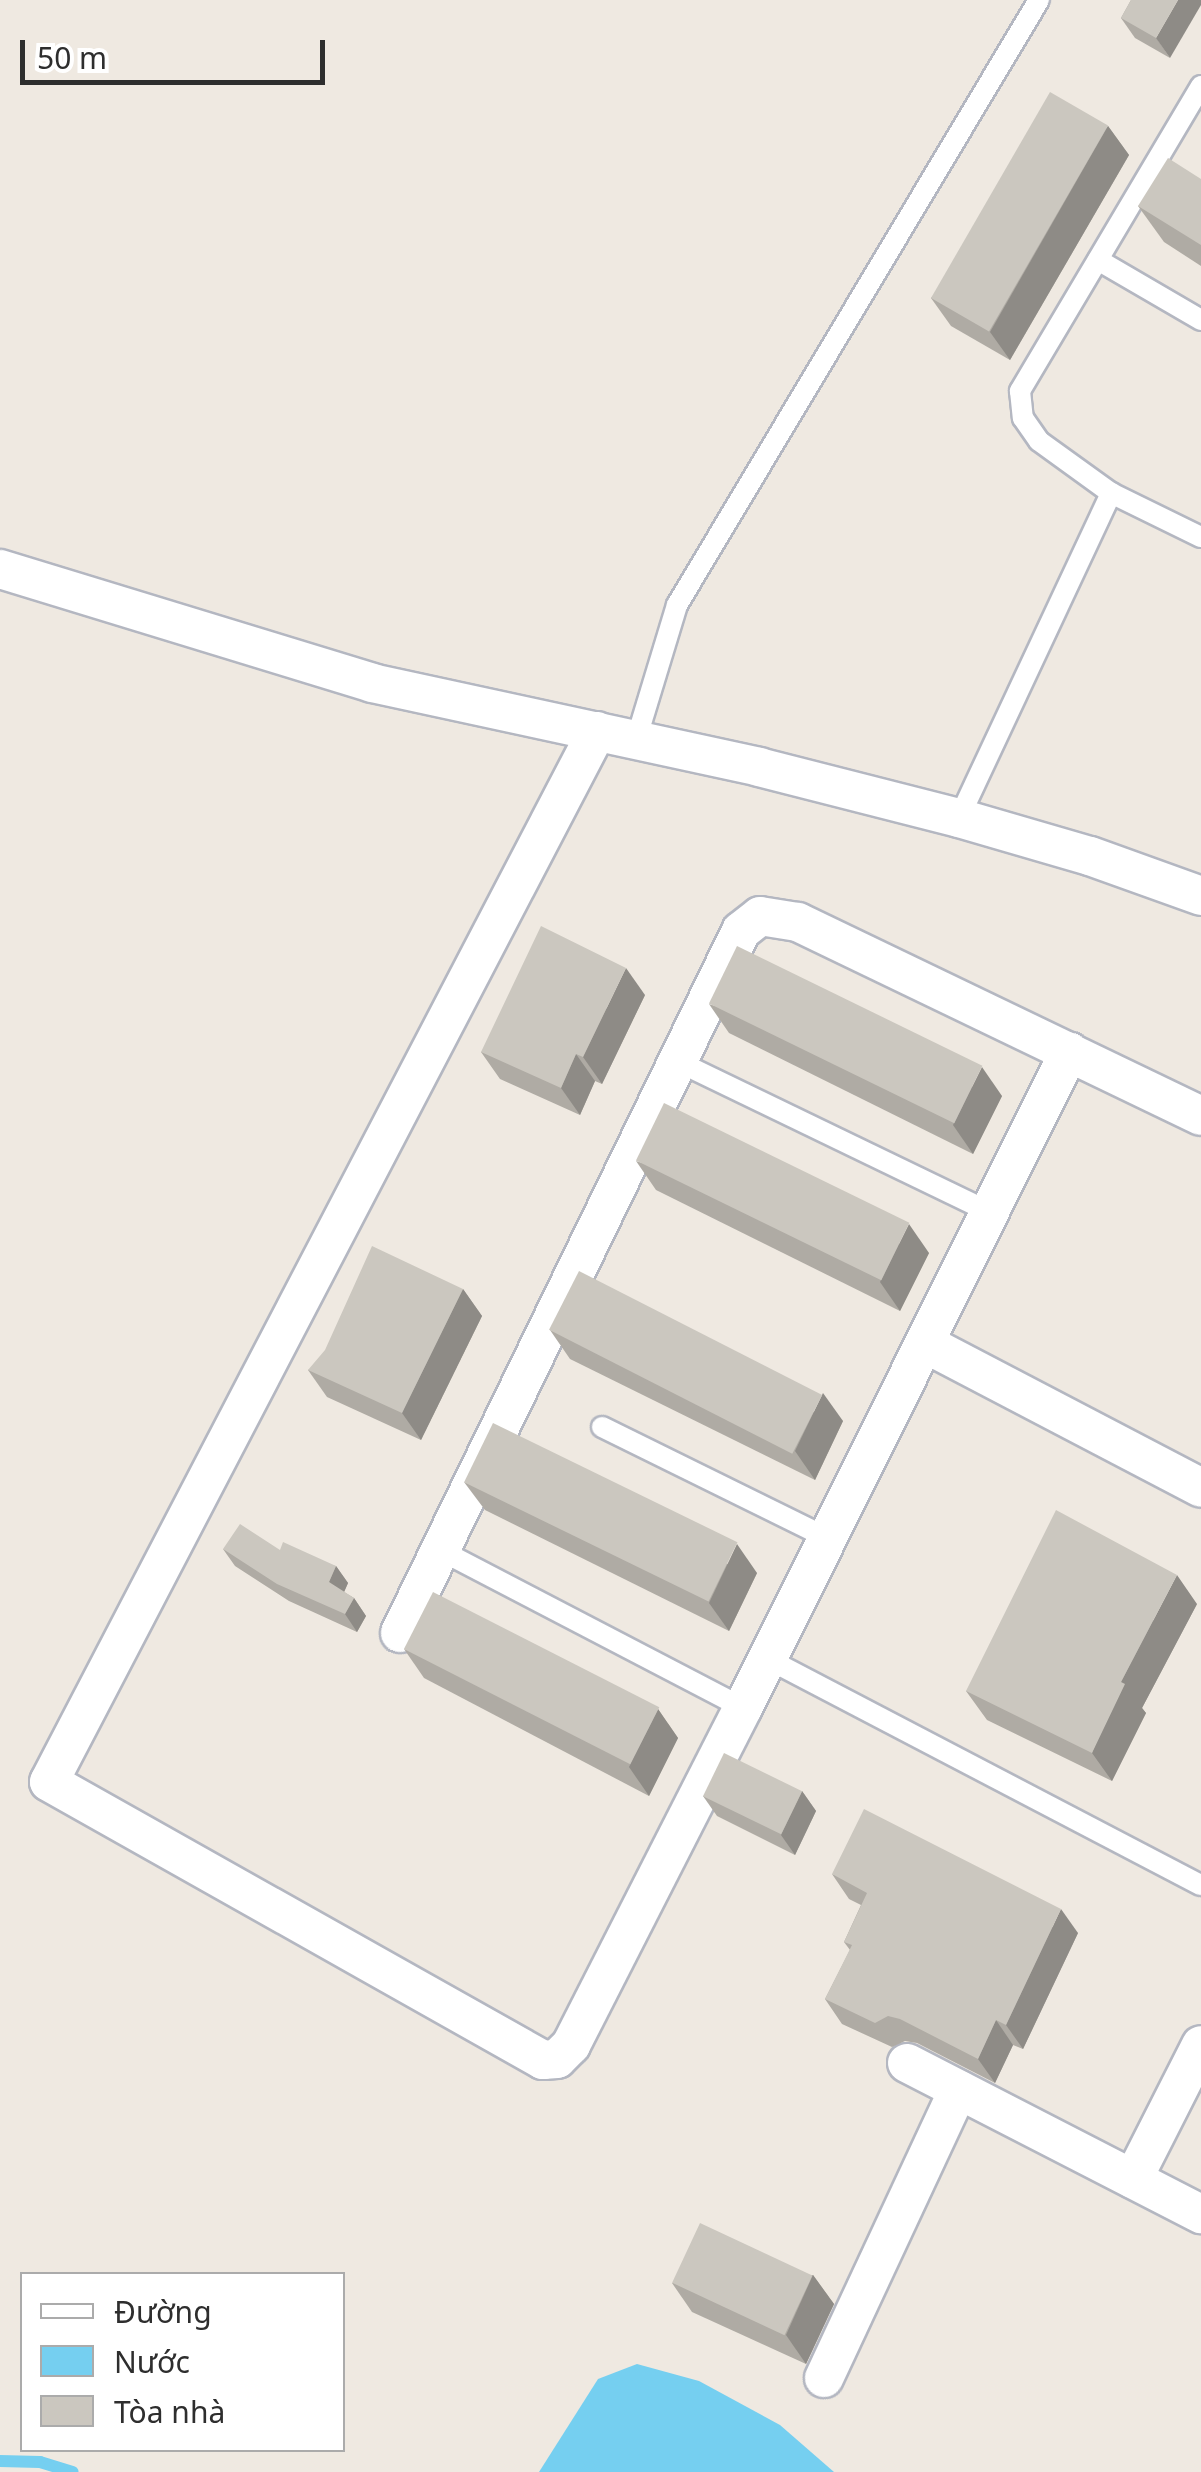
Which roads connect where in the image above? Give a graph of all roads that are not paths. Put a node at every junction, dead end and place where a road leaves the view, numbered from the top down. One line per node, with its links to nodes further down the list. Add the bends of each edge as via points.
1 (1039, 0): 9 (lane, via 677,605)
2 (1201, 86): 3 (lane)
3 (1098, 260): 4 (lane); 5 (lane, via 1020,391 1023,418 1040,441)
4 (1201, 320)
5 (1111, 493): 6 (lane); 10 (lane)
6 (1201, 537)
7 (0, 569): 8 (street, via 372,683)
8 (597, 731): 9 (street); 23 (street, via 48,1782 543,2060 557,2059 571,2045)
9 (636, 740): 10 (street)
10 (959, 818): 11 (street)
11 (1201, 896)
12 (1069, 1052): 13 (street, via 798,922 760,916 741,930); 14 (street); 15 (street)
13 (677, 1061): 15 (lane); 20 (street)
14 (1201, 1116)
15 (990, 1212): 16 (street)
16 (926, 1344): 18 (street); 19 (street)
17 (602, 1427): 19 (lane)
18 (1201, 1488)
19 (828, 1538): 22 (street)
20 (440, 1550): 21 (street); 23 (lane)
21 (400, 1634)
22 (768, 1659): 23 (street); 24 (lane)
23 (743, 1708)
24 (1201, 1884)
25 (1201, 2045): 28 (street)
26 (906, 2063): 27 (street)
27 (958, 2090): 28 (street); 30 (street)
28 (1134, 2179): 29 (street)
29 (1201, 2214)
30 (824, 2378)

